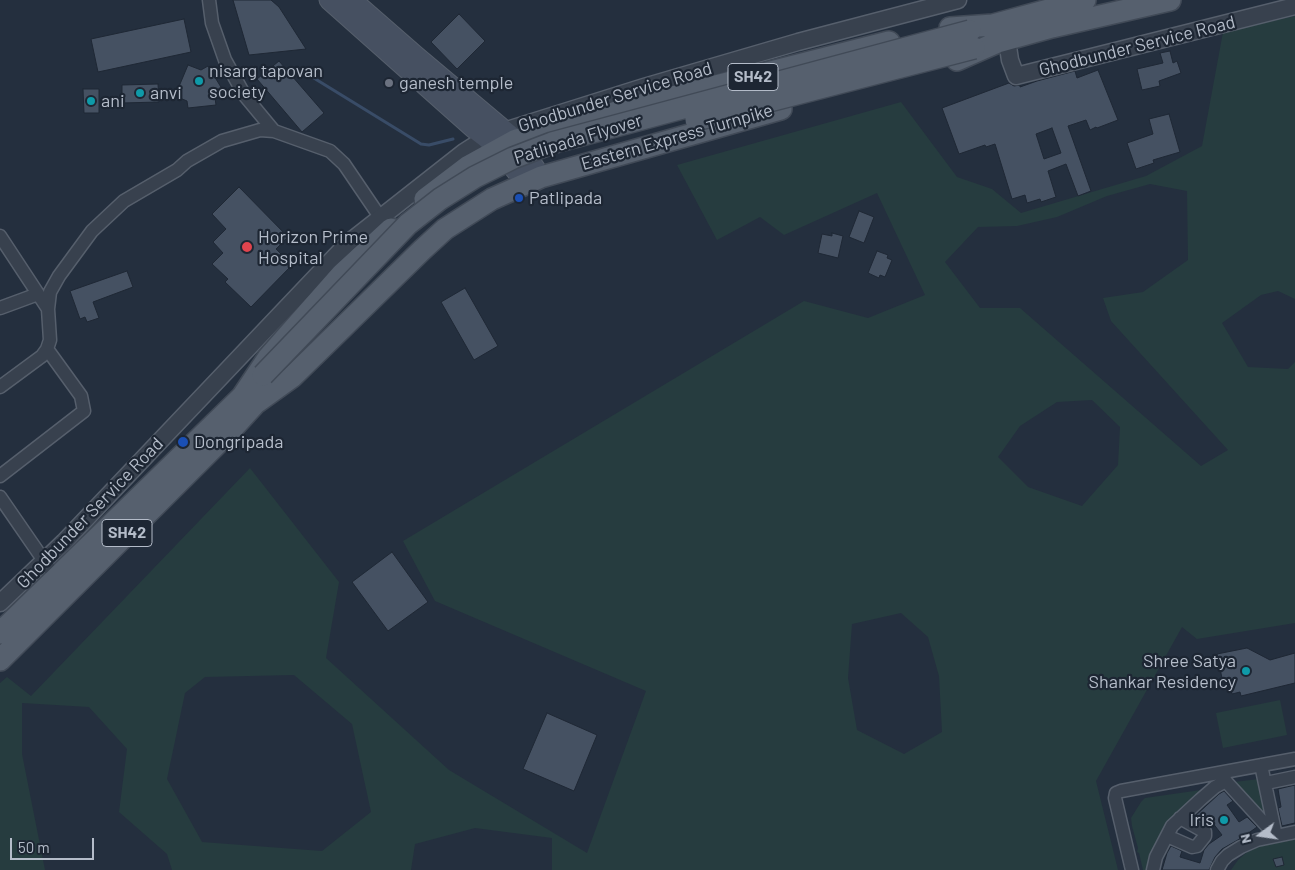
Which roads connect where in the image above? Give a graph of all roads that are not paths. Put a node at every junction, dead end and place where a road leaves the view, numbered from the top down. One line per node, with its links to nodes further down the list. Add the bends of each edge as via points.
1 (209, 0): 9 (street, via 212,23 225,60 245,96)
2 (329, 0): 10 (main road, via 474,128)
3 (352, 0): 10 (main road, via 416,56)
4 (958, 0): 10 (street, Ghodbunder Service Road, via 644,87)
5 (1085, 0): 8 (main road, Eastern Express Turnpike / SH42)
6 (1170, 0): 8 (main road, Eastern Express Turnpike / SH42, via 1052,28)
7 (1295, 6): 8 (street, Ghodbunder Service Road, via 1016,76)
8 (999, 36): 10 (main road, Eastern Express Turnpike / SH42, via 945,28); 11 (main road, Eastern Express Turnpike / SH42, via 957,60); 19 (main road, Patlipada Flyover, bridge, via 552,143 513,158 474,177 408,224)
9 (274, 131): 12 (street, via 330,151 344,164); 16 (street, via 260,130 222,141 124,201 92,231 59,276 50,292)
10 (501, 140): 11 (main road); 12 (street, Ghodbunder Service Road, via 464,152); 19 (main road, Eastern Express Turnpike / SH42, via 394,226 342,274 268,358)
11 (534, 180): 19 (main road, Eastern Express Turnpike / SH42, via 492,199 445,229 292,377)
12 (380, 217): 22 (street, Ghodbunder Service Road, via 347,244 71,535)
13 (0, 236): 14 (street)
14 (38, 294): 15 (street); 16 (street)
15 (0, 308)
16 (48, 309): 17 (street, via 50,340)
17 (47, 349): 18 (street); 20 (street, via 81,396 84,411)
18 (0, 387)
19 (248, 401): 22 (main road, SH42); 25 (main road, SH42, via 232,429)
20 (0, 476)
21 (0, 497): 22 (street)
22 (50, 569): 23 (street, Ghodbunder Service Road); 24 (main road, SH42)
23 (0, 603)
24 (0, 633)
25 (0, 660)
26 (1295, 759): 27 (street)
27 (1261, 765): 28 (street); 30 (street)
28 (1222, 777): 31 (street); 34 (street); 35 (street, via 1116,793 1114,798)
29 (1295, 777): 30 (street)
30 (1266, 783): 34 (street)
31 (1180, 818): 33 (street); 33 (street, via 1204,832 1205,836 1197,846 1192,846)
32 (1295, 832): 34 (street)
33 (1166, 836): 36 (street)
34 (1276, 836): 37 (street, via 1234,850)
35 (1132, 870)
36 (1153, 870)
37 (1217, 870)

